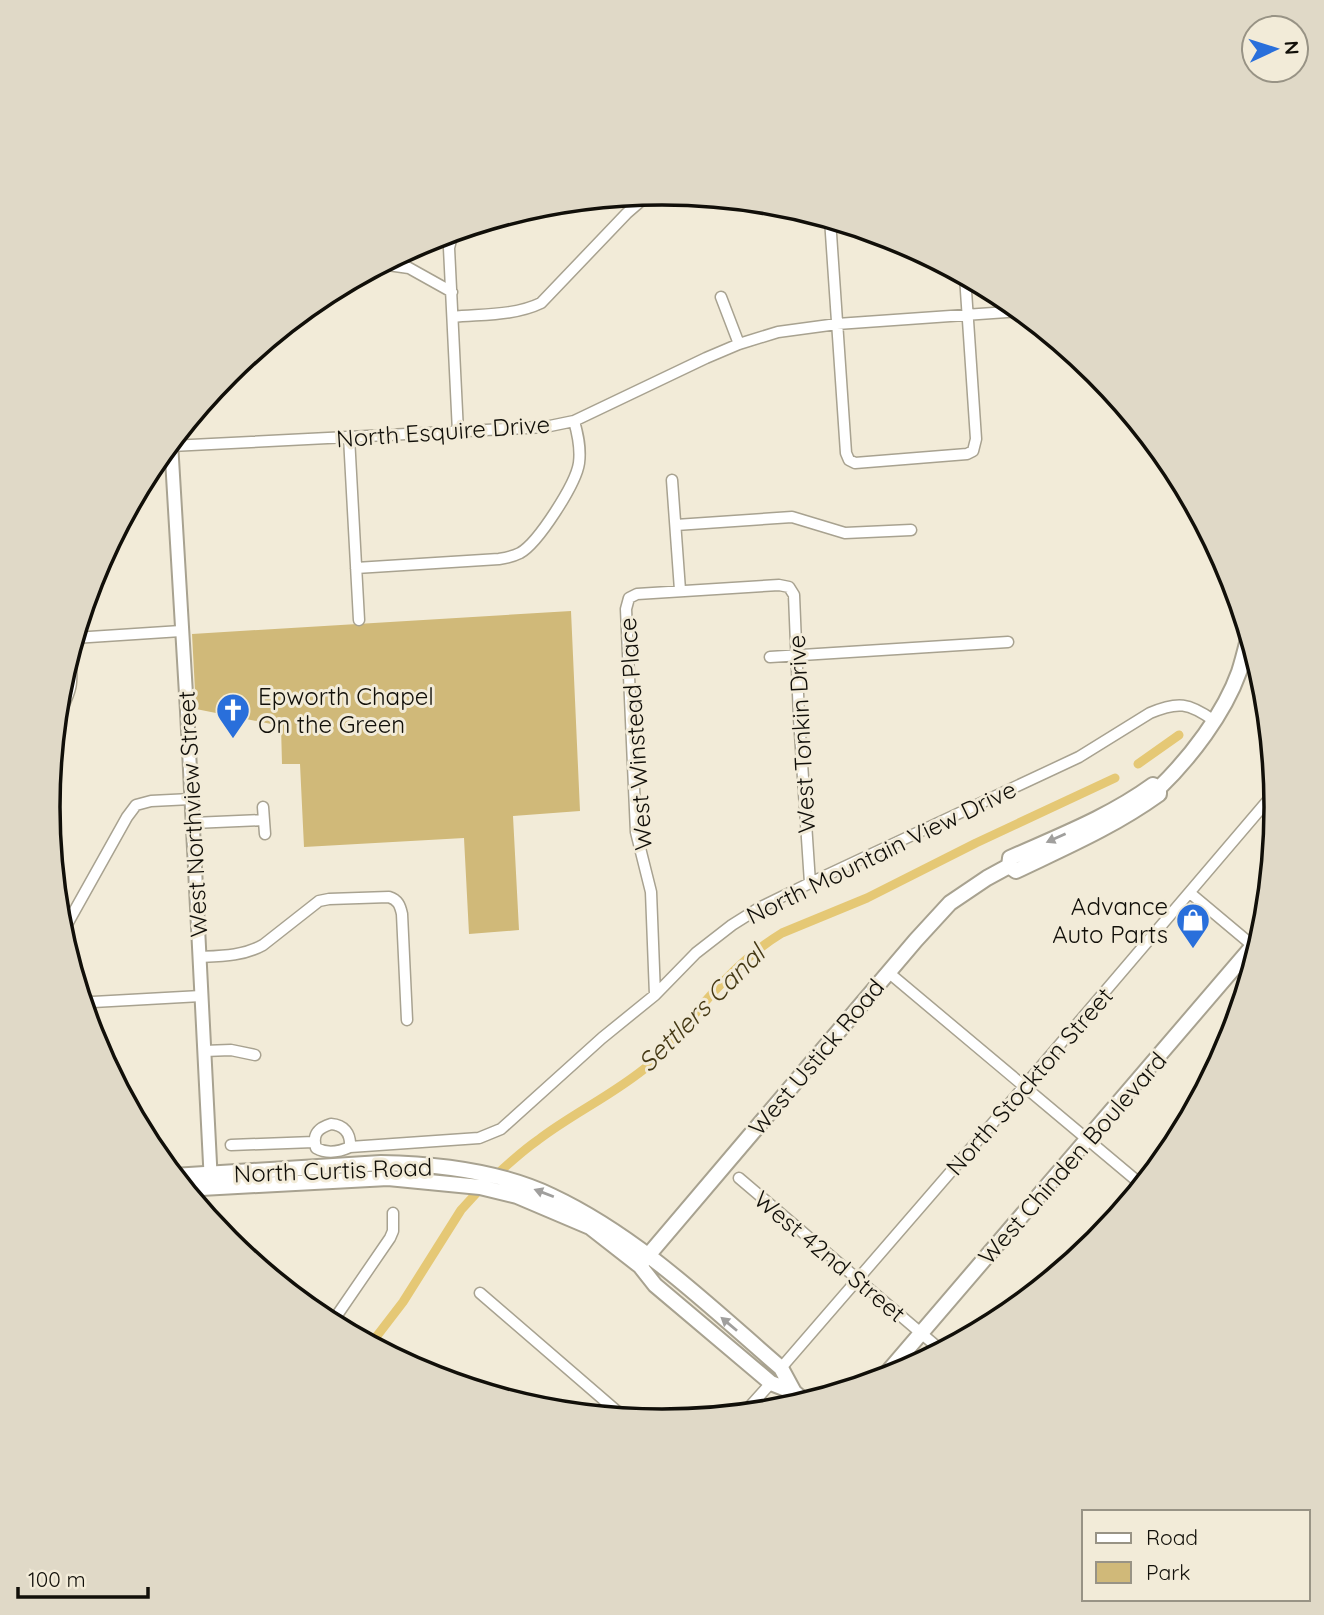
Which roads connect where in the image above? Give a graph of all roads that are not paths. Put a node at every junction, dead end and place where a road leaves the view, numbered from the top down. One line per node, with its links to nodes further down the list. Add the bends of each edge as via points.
1 (635, 206): 10 (street, via 541,303 513,312)
2 (831, 230): 11 (street)
3 (450, 244): 6 (street)
4 (397, 266): 6 (street)
5 (966, 288): 9 (street)
6 (452, 292): 10 (street)
7 (721, 297): 12 (street)
8 (1004, 312): 9 (street, North Esquire Drive)
9 (968, 315): 11 (street, North Esquire Drive); 11 (street, via 973,451 855,463 846,453)
10 (453, 317): 14 (street)
11 (837, 324): 12 (street, North Esquire Drive, via 778,332)
12 (739, 344): 13 (street, North Esquire Drive)
13 (574, 421): 14 (street, North Esquire Drive); 21 (street, via 580,440 575,479 535,540 521,553 499,559)
14 (458, 432): 15 (street, North Esquire Drive)
15 (349, 437): 16 (street, North Esquire Drive); 21 (street)
16 (182, 444)
17 (172, 458): 24 (street, West Northview Street)
18 (672, 480): 19 (street)
19 (676, 525): 20 (street, via 792,517 845,533); 22 (street)
20 (911, 530)
21 (356, 568): 23 (street)
22 (680, 590): 28 (street, West Tonkin Drive, via 789,586 794,595); 44 (street, West Winstead Place, via 637,594 629,598 626,609 636,832 651,892)
23 (359, 621)
24 (181, 631): 25 (street); 31 (street, West Northview Street)
25 (84, 637)
26 (1008, 642): 28 (street)
27 (1244, 653): 30 (main road, West Ustick Road, via 1224,706)
28 (796, 655): 29 (street); 37 (street, West Tonkin Drive)
29 (770, 657)
30 (1213, 720): 37 (street, North Mountain View Drive, via 1188,706 1162,708 1079,757); 43 (main road, West Ustick Road, via 1178,770 1159,788 1153,785 1100,818 1010,858 1009,866 950,903)
31 (191, 799): 35 (street, West Northview Street); 39 (street, via 136,805)
32 (1264, 805): 38 (street, North Stockton Street)
33 (263, 807): 34 (street)
34 (264, 820): 35 (street); 36 (street)
35 (193, 823): 41 (street, West Northview Street)
36 (265, 834)
37 (810, 883): 44 (street, North Mountain View Drive, via 733,925 696,953)
38 (1190, 893): 40 (street); 50 (street, North Stockton Street)
39 (70, 919)
40 (1250, 937)
41 (200, 957): 45 (street, West Northview Street); 47 (street, via 252,951 319,901 389,897 396,900 402,914)
42 (1245, 958): 52 (main road, West Chinden Boulevard)
43 (888, 972): 50 (street); 62 (main road, West Ustick Road)
44 (655, 995): 51 (street, North Mountain View Drive, via 501,1129)
45 (201, 996): 46 (street); 48 (street, West Northview Street)
46 (91, 1002)
47 (407, 1020)
48 (204, 1051): 49 (street, via 231,1049); 59 (street, West Northview Street)
49 (255, 1055)
50 (1025, 1085): 52 (street); 63 (street, North Stockton Street)
51 (479, 1138): 55 (street, North Curtis Road)
52 (1088, 1139): 58 (street); 66 (main road, West Chinden Boulevard)
53 (314, 1142): 54 (street, North Curtis Road); 55 (street, North Curtis Road, via 324,1152); 55 (street, North Curtis Road, via 321,1126 331,1124 347,1131)
54 (231, 1145)
55 (350, 1147)
56 (187, 1177): 59 (main road, North Curtis Road)
57 (739, 1178): 63 (street, West 42nd Street)
58 (1136, 1179)
59 (211, 1180): 60 (main road, North Curtis Road); 62 (main road, North Curtis Road, via 455,1176 480,1187 518,1190)
60 (194, 1186)
61 (393, 1213): 65 (street, via 390,1238)
62 (644, 1261): 69 (main road, North Curtis Road, one-way to 62); 70 (main road, North Curtis Road, via 655,1285)
63 (858, 1279): 66 (street, West 42nd Street); 69 (street, North Stockton Street)
64 (480, 1293): 74 (street)
65 (338, 1314)
66 (922, 1334): 67 (street, West 42nd Street); 68 (main road, West Chinden Boulevard)
67 (934, 1345)
68 (897, 1362)
69 (781, 1368): 71 (main road, North Curtis Road)
70 (771, 1383): 71 (main road, North Curtis Road); 73 (street)
71 (794, 1392): 72 (main road, North Curtis Road)
72 (796, 1394)
73 (753, 1403)
74 (613, 1408)

